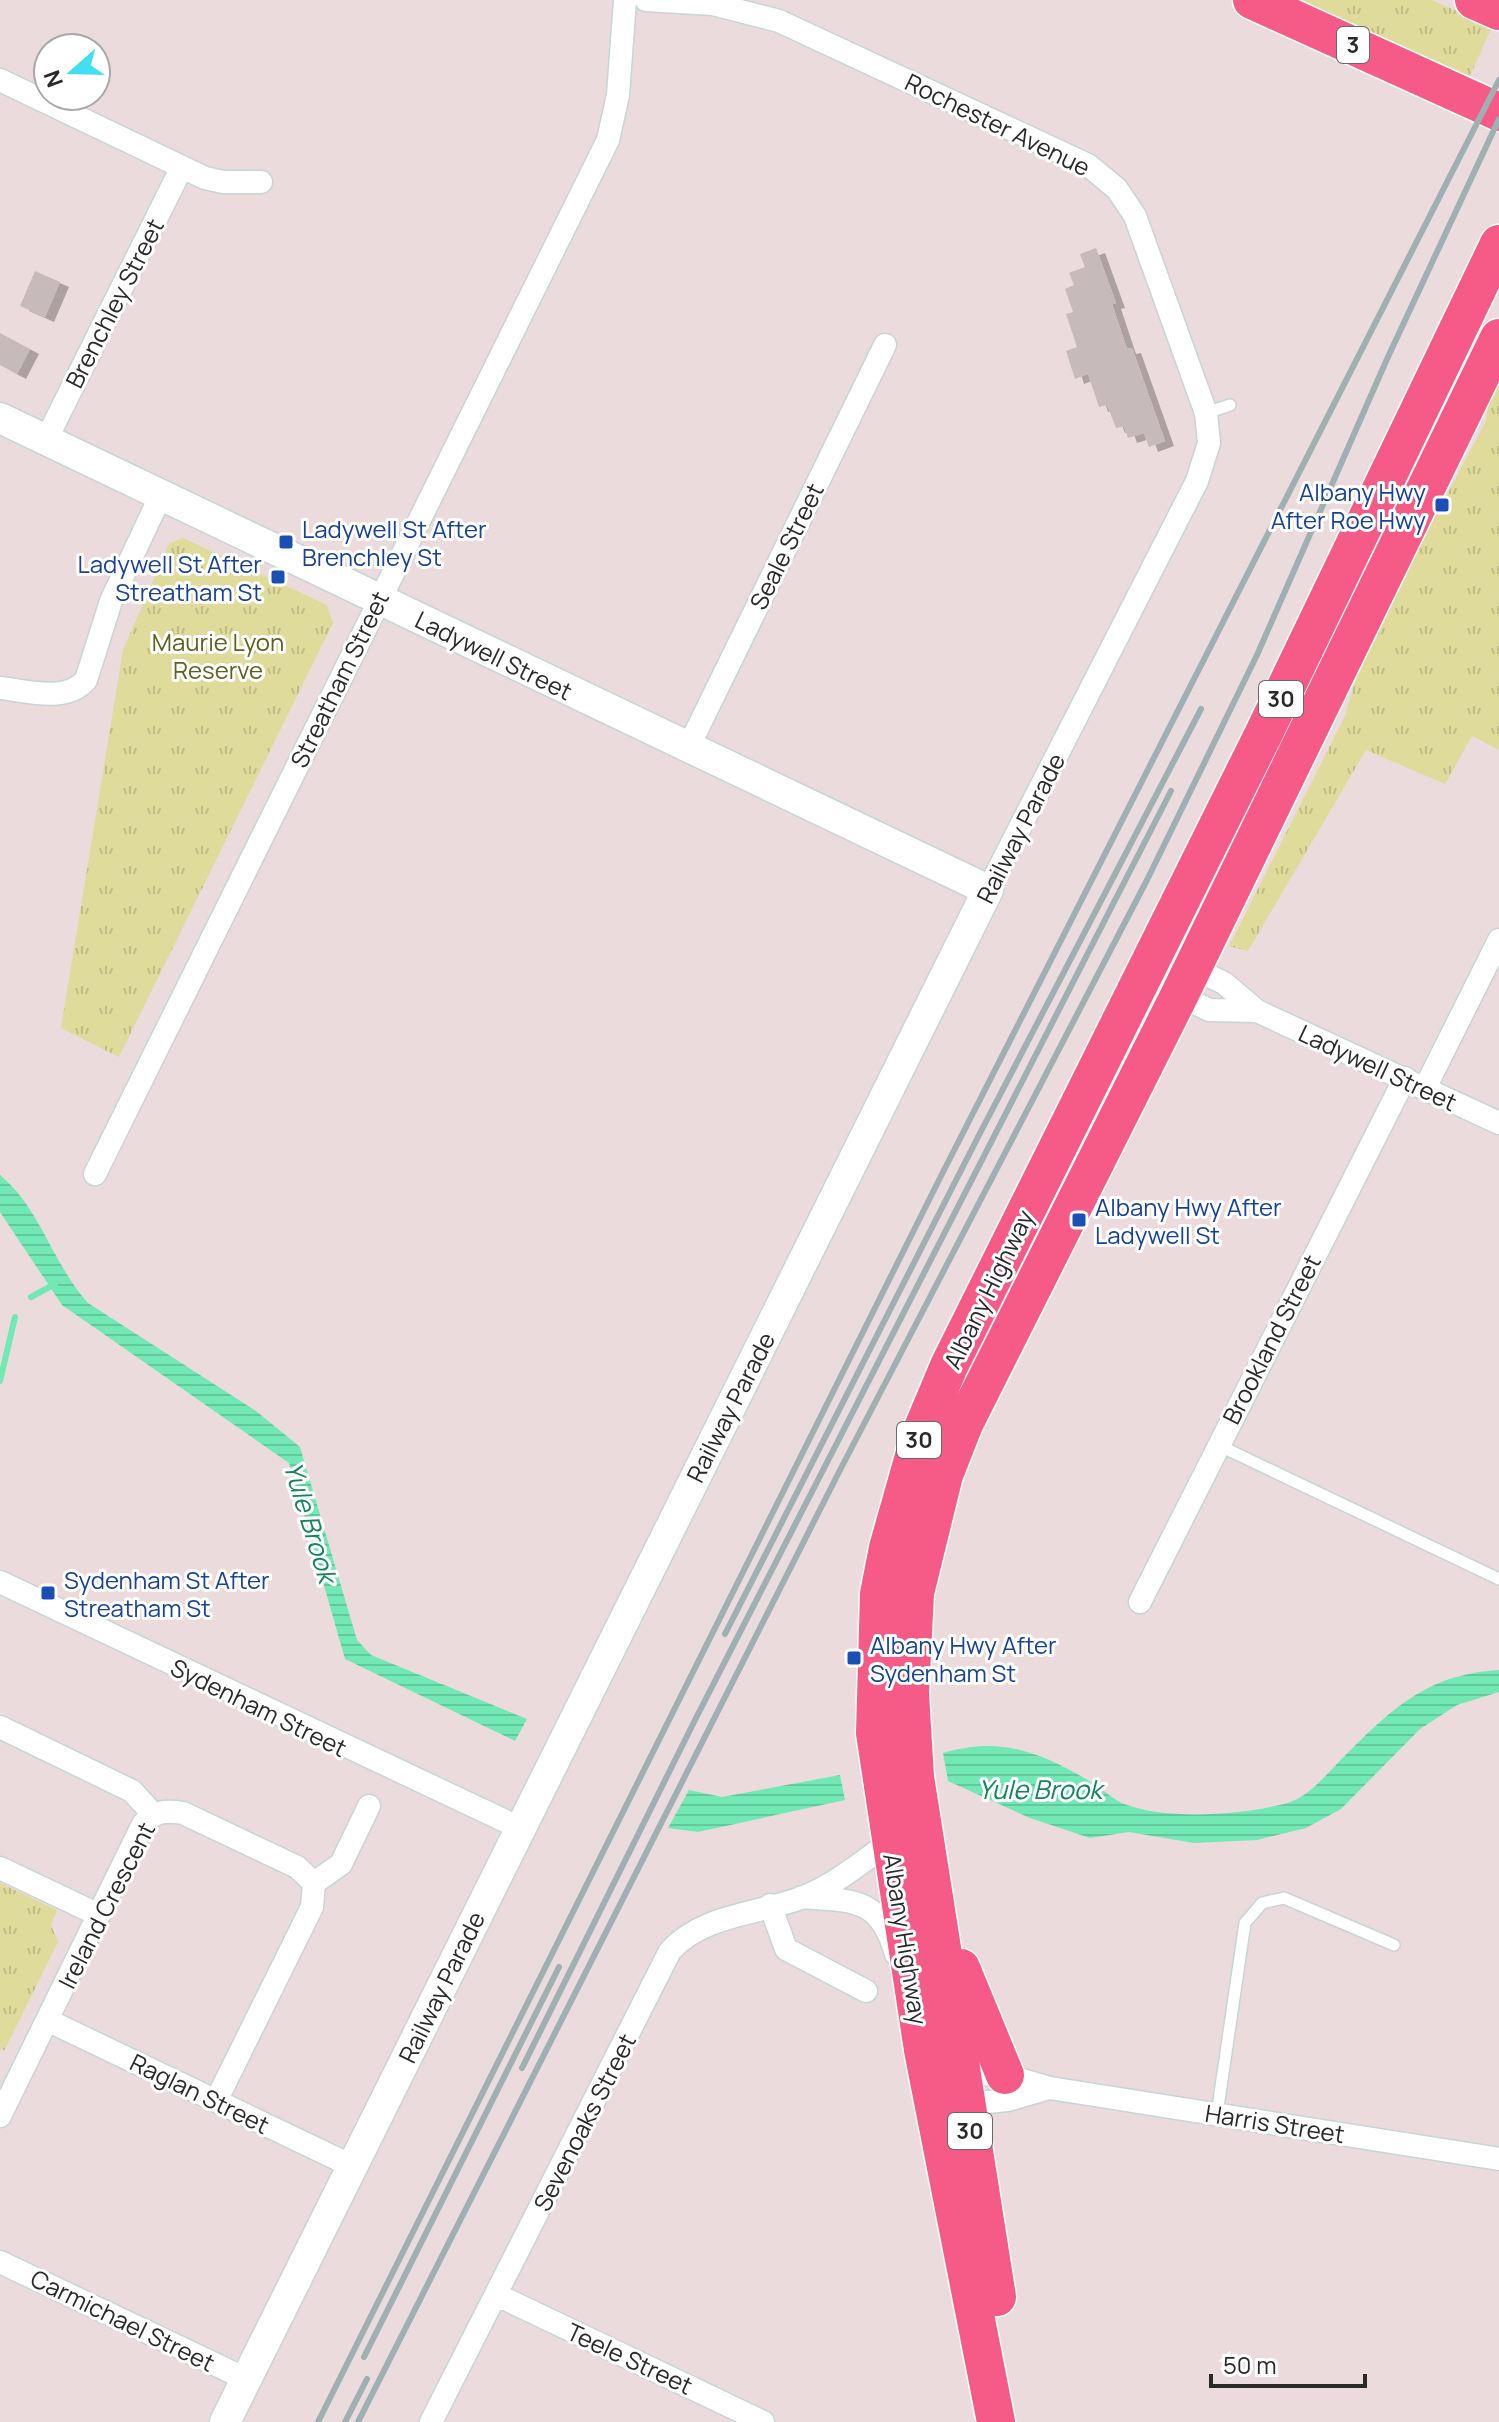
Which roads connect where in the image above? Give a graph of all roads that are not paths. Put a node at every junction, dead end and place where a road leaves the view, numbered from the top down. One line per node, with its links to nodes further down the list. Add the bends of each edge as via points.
1 (625, 0): 18 (street, Streatham Street, via 618,95 608,140)
2 (646, 0): 14 (street, Rochester Avenue, via 713,4 779,21 1098,171 1135,216)
3 (1252, 0): 7 (highway, 3)
4 (1474, 0): 5 (highway)
5 (1499, 11)
6 (0, 80): 8 (street)
7 (1499, 112)
8 (182, 167): 9 (street, via 223,182); 16 (street, Brenchley Street)
9 (261, 182)
10 (1499, 244): 23 (highway, Albany Highway / 30)
11 (1499, 338): 24 (highway, Albany Highway / 30)
12 (885, 345): 20 (street, Seale Street)
13 (1230, 405): 14 (lane)
14 (1206, 413): 21 (street, Railway Parade, via 1209,443 1197,481)
15 (0, 418): 16 (street, Ladywell Street)
16 (46, 440): 17 (street, Ladywell Street)
17 (160, 497): 18 (street, Ladywell Street); 19 (street, via 111,601 86,680 63,694)
18 (379, 599): 20 (street, Ladywell Street); 28 (street, Streatham Street)
19 (0, 688)
20 (688, 748): 21 (street, Ladywell Street)
21 (988, 890): 36 (street, Railway Parade)
22 (1499, 940): 26 (street, Brookland Street)
23 (1150, 964): 24 (street, Ladywell Street); 24 (street, Ladywell Street); 37 (highway, Albany Highway / 30, via 949,1366 897,1510 879,1594 875,1733)
24 (1186, 982): 25 (street, Ladywell Street, via 1224,983); 25 (street, Ladywell Street, via 1209,1010); 37 (highway, Albany Highway / 30, via 964,1424 944,1475 915,1593)
25 (1257, 1011): 26 (street, Ladywell Street)
26 (1415, 1083): 27 (street, Ladywell Street); 29 (street, Brookland Street)
27 (1499, 1123)
28 (95, 1174)
29 (1217, 1445): 30 (lane); 32 (street, Brookland Street)
30 (1499, 1579)
31 (0, 1582): 36 (street, Sydenham Street)
32 (1140, 1602)
33 (0, 1727): 35 (street, via 132,1791)
34 (369, 1806): 39 (street, via 341,1864)
35 (153, 1814): 39 (street, Ireland Crescent, via 183,1813 297,1867); 42 (street, Ireland Crescent, via 143,1824)
36 (520, 1828): 53 (street, Railway Parade)
37 (907, 1840): 40 (street, Sevenoaks Street); 46 (highway, via 941,1875 951,1938); 47 (highway, Albany Highway / 30)
38 (0, 1868): 42 (street)
39 (314, 1883): 49 (street, via 312,1907)
40 (802, 1897): 41 (street, Sevenoaks Street); 47 (street, Sevenoaks Street, via 859,1901 883,1922)
41 (770, 1905): 44 (street, via 786,1949); 55 (street, Sevenoaks Street, via 683,1936 670,1951)
42 (99, 1915): 45 (street, Ireland Crescent)
43 (1394, 1945): 50 (lane, via 1284,1898 1262,1903 1245,1923)
44 (866, 1991)
45 (47, 2020): 49 (street, Raglan Street); 51 (street, Ireland Crescent)
46 (1005, 2075): 47 (street, Harris Street); 48 (street, Harris Street)
47 (943, 2081): 48 (street, Harris Street, via 1008,2100); 60 (highway, Albany Highway / 30); 61 (highway, Albany Highway / 30)
48 (1050, 2088): 50 (street, Harris Street)
49 (216, 2101): 53 (street, Raglan Street)
50 (1217, 2114): 52 (street, Harris Street)
51 (0, 2116)
52 (1499, 2159)
53 (352, 2166): 56 (street, Railway Parade)
54 (0, 2262): 56 (street, Carmichael Street)
55 (497, 2295): 57 (street, Teele Street); 59 (street, Sevenoaks Street)
56 (246, 2379): 58 (street, Railway Parade)
57 (763, 2421)
58 (225, 2422)
59 (431, 2422)
60 (996, 2422)
61 (1018, 2422)

